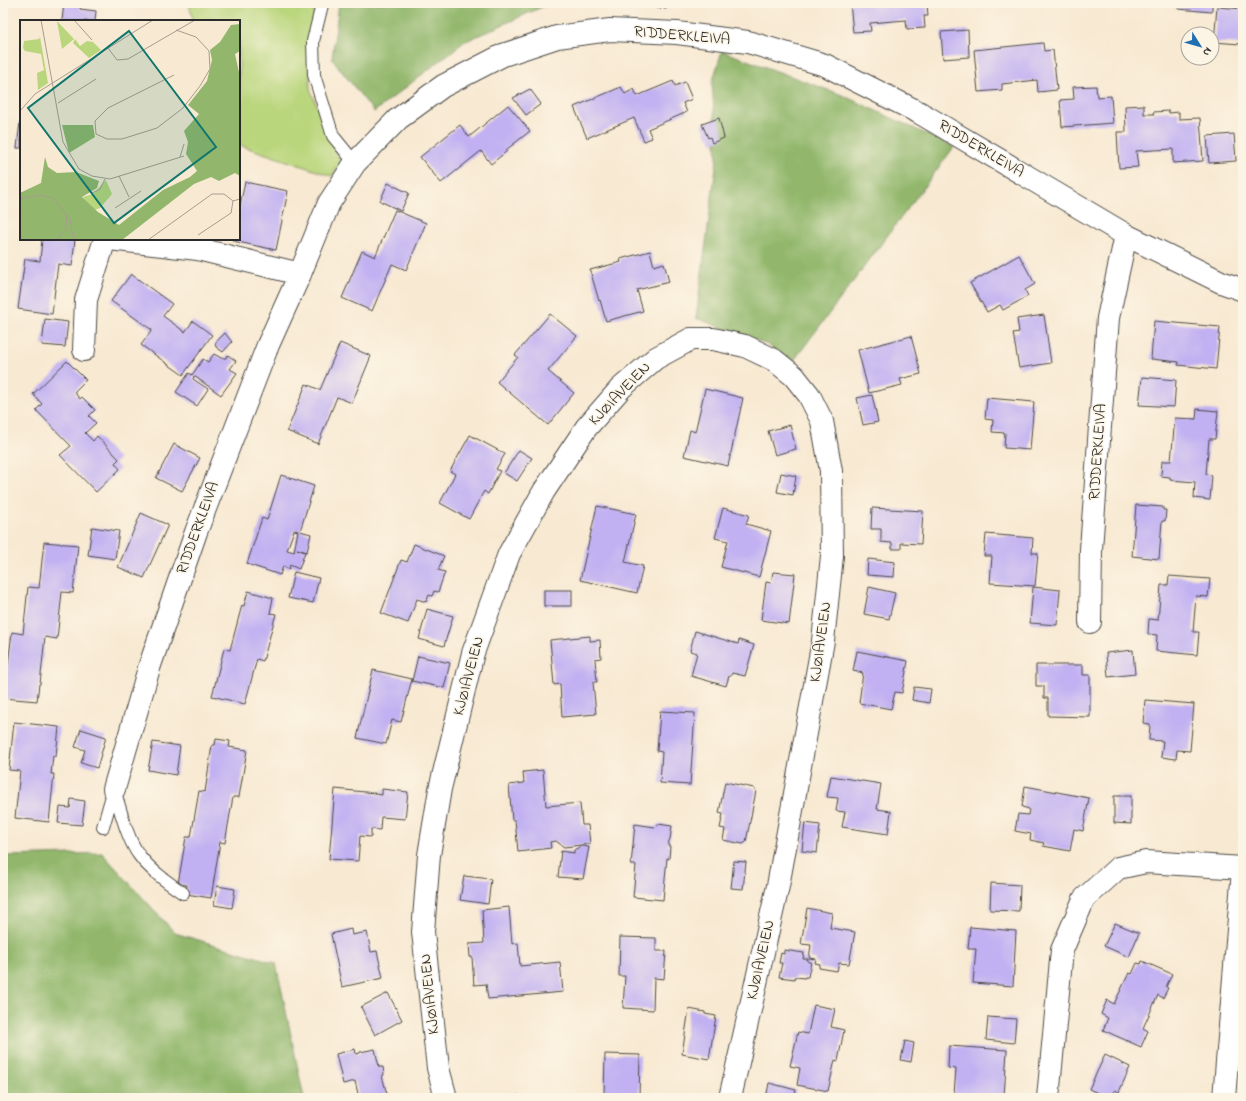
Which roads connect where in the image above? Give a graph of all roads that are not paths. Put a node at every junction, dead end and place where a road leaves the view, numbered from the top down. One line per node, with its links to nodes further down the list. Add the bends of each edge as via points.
1 (322, 5): 2 (lane, via 313,41 314,75 333,136)
2 (355, 163): 3 (street, RIDDERKLEIVA, via 398,119 443,86 503,55 556,37 610,30 677,33 748,42 825,65 920,113); 6 (street, RIDDERKLEIVA, via 329,203)
3 (1126, 235): 7 (street, RIDDERKLEIVA, via 1221,282); 9 (street, RIDDERKLEIVA, via 1108,318 1091,549)
4 (105, 240): 8 (street, via 86,300)
5 (118, 240): 6 (street, via 198,249)
6 (300, 274): 10 (street, RIDDERKLEIVA, via 268,345 196,532 147,673)
7 (1243, 290)
8 (84, 350)
9 (1090, 622)
10 (114, 789): 11 (lane); 13 (lane, via 127,832 138,854 160,877)
11 (103, 827)
12 (1243, 869): 16 (street, via 1146,862 1118,868 1084,899 1062,950); 17 (street)
13 (183, 893)
14 (446, 1098): 15 (street, KJØIAVEIEN, via 438,1068 423,932 429,855 439,796 473,653 509,554 544,491 586,428 621,388 656,358 691,339 713,339 745,346 774,360 794,376 809,395 822,421 831,471 832,556 823,641 778,886)
15 (730, 1098)
16 (1048, 1098)
17 (1224, 1098)

